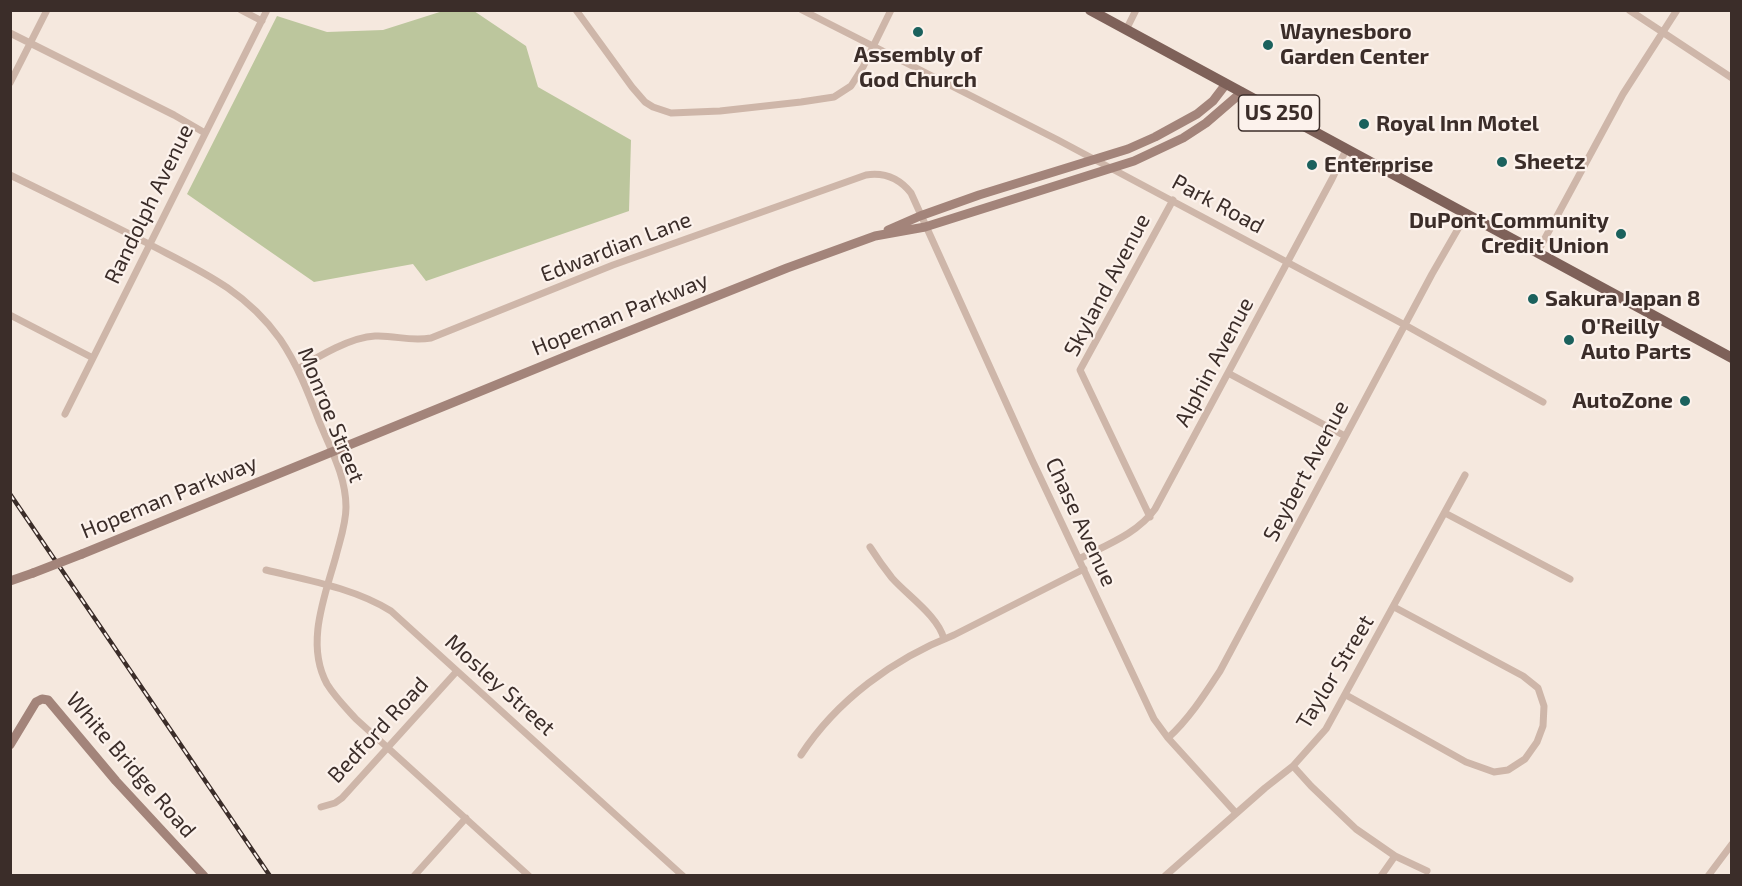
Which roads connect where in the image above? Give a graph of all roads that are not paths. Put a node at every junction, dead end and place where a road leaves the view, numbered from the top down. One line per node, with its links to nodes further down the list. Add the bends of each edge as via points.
1 (47, 10): 15 (street)
2 (241, 10): 11 (street)
3 (267, 10): 11 (street, Randolph Avenue)
4 (576, 10): 16 (street, via 645,102 670,113 834,97 851,86)
5 (802, 10): 16 (street, Park Road)
6 (891, 10): 16 (street)
7 (1090, 10): 12 (main road, US 250)
8 (1136, 10): 12 (street)
9 (1629, 10): 14 (street)
10 (1677, 10): 14 (street)
11 (261, 21): 21 (street, Randolph Avenue)
12 (1126, 30): 19 (main road, US 250)
13 (10, 33): 15 (street)
14 (1662, 33): 17 (street); 32 (street, via 1623,94)
15 (31, 44): 18 (street); 21 (street)
16 (873, 47): 23 (street, Park Road)
17 (1731, 78)
18 (10, 83)
19 (1226, 84): 20 (main road, US 250); 23 (main road, via 1213,101 1182,123 1155,138)
20 (1242, 92): 22 (main road, US 250); 24 (main road, Hopeman Parkway, via 1183,138)
21 (205, 133): 31 (street, Randolph Avenue)
22 (1346, 150): 27 (main road, US 250); 33 (street, Alphin Avenue)
23 (1096, 159): 24 (street, Park Road); 28 (main road)
24 (1111, 168): 26 (street, Park Road); 29 (main road, Hopeman Parkway)
25 (10, 175): 31 (street, Monroe Street)
26 (1173, 200): 33 (street, Park Road); 46 (street, Skyland Avenue, via 1080,370)
27 (1466, 214): 32 (main road, US 250); 35 (street, Seybert Avenue)
28 (920, 216): 29 (street, Edwardian Lane); 30 (main road); 38 (street, Edwardian Lane, via 902,183 885,174 867,176 613,265 431,338 363,338)
29 (925, 227): 30 (main road, Hopeman Parkway); 48 (street, Chase Avenue)
30 (875, 236): 43 (main road, Hopeman Parkway)
31 (149, 244): 36 (street, Randolph Avenue); 38 (street, Monroe Street, via 234,291 262,317)
32 (1537, 253): 37 (main road, US 250)
33 (1288, 262): 35 (street, Park Road); 39 (street, Alphin Avenue)
34 (10, 315): 36 (street)
35 (1405, 325): 40 (street, Park Road); 42 (street, Seybert Avenue)
36 (93, 358): 41 (street, Randolph Avenue)
37 (1731, 358)
38 (298, 369): 43 (street, Monroe Street)
39 (1228, 374): 42 (street); 46 (street, Alphin Avenue)
40 (1543, 402)
41 (65, 414)
42 (1346, 436): 58 (street, Seybert Avenue, via 1220,670 1202,699)
43 (332, 452): 52 (main road, Hopeman Parkway, bridge); 53 (street, Monroe Street, via 344,486 346,507)
44 (1466, 475): 45 (street, Taylor Street)
45 (1445, 513): 51 (street); 54 (street, Taylor Street)
46 (1150, 517): 48 (street, Alphin Avenue, via 1135,530)
47 (870, 547): 55 (street, via 892,578 933,619)
48 (1079, 559): 49 (street, Chase Avenue)
49 (1084, 569): 55 (street); 58 (street, Chase Avenue, via 1145,703)
50 (266, 570): 53 (street, Mosley Street)
51 (1570, 579)
52 (10, 581)
53 (328, 586): 56 (street, Mosley Street, via 391,611); 60 (street, Monroe Street, via 317,642 323,675 346,708)
54 (1394, 608): 57 (street, Taylor Street); 57 (street, via 1523,676 1538,688 1544,706 1544,726 1538,742 1525,759 1508,770 1494,772 1466,762)
55 (944, 639): 61 (street, via 863,687 823,726)
56 (458, 671): 60 (street, Bedford Road); 72 (street, Mosley Street)
57 (1346, 695): 62 (street, Taylor Street, via 1326,729)
58 (1168, 738): 64 (street, Chase Avenue)
59 (10, 745): 69 (main road, White Bridge Road, via 36,702 48,700)
60 (388, 747): 63 (street, Bedford Road, via 342,798); 65 (street, Monroe Street)
61 (801, 755)
62 (1293, 766): 64 (street, Taylor Street); 67 (street, via 1356,829)
63 (321, 807)
64 (1236, 813): 73 (street, Taylor Street)
65 (466, 818): 70 (street); 71 (street, Monroe Street)
66 (1731, 844): 75 (street)
67 (1395, 856): 68 (street); 74 (street)
68 (1426, 871)
69 (204, 876)
70 (414, 876)
71 (529, 876)
72 (683, 876)
73 (1165, 876)
74 (1381, 876)
75 (1708, 876)

